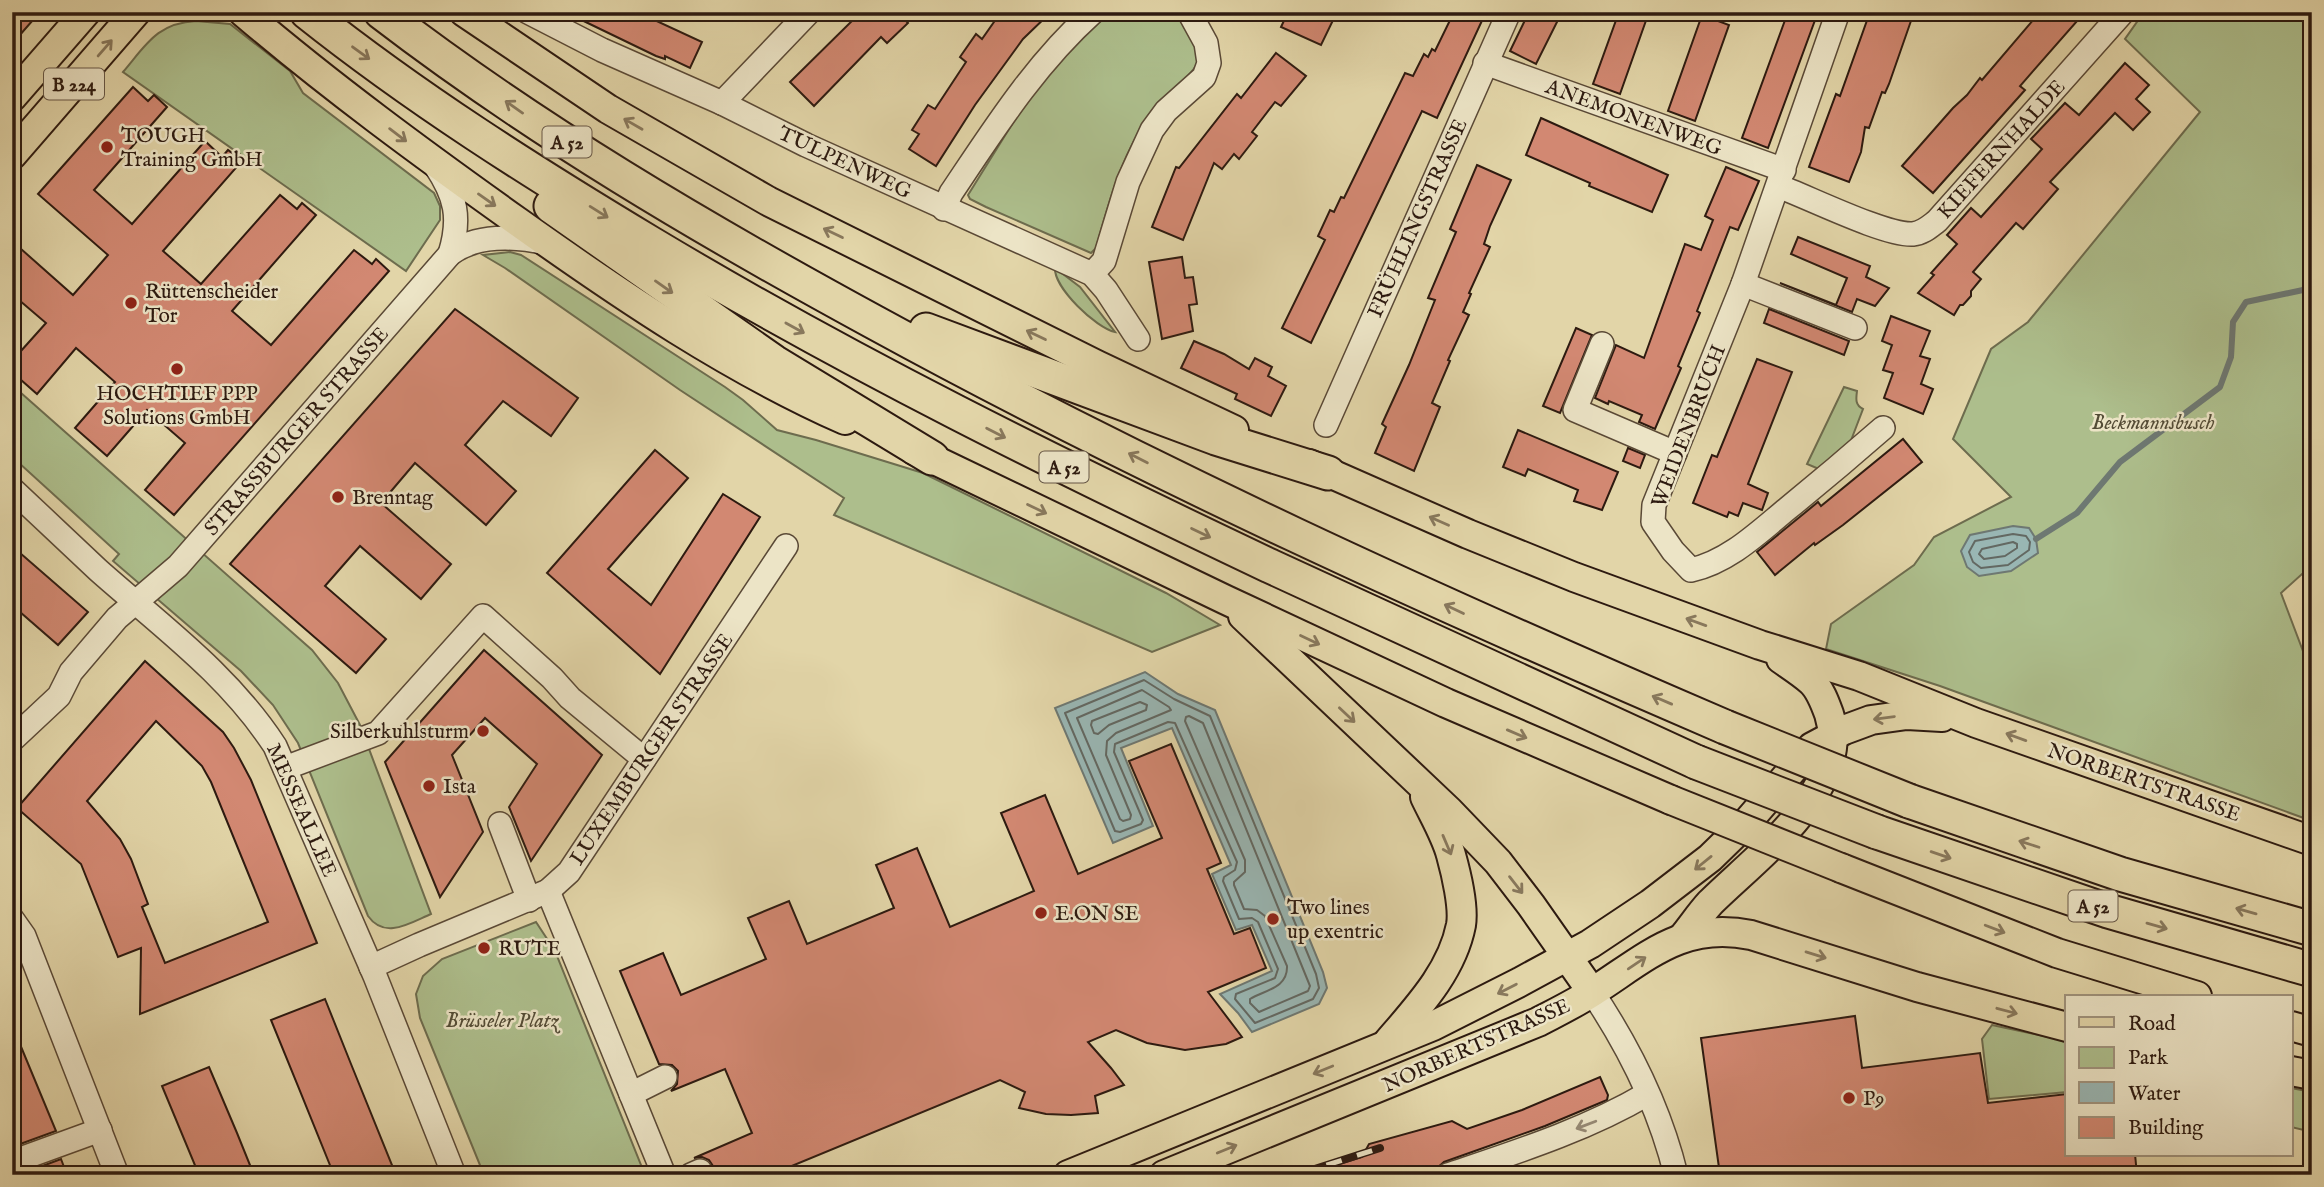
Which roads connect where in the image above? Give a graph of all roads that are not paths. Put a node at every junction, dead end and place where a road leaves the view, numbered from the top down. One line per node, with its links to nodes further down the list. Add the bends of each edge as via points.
1 (86, 12): 15 (main road, B 224)
2 (136, 12): 18 (main road, B 224, one-way to 2)
3 (243, 12): 19 (main road, one-way to 19)
4 (307, 12): 17 (highway, A 52, one-way to 17)
5 (381, 12): 24 (highway, A 52, one-way to 5, via 535,121)
6 (464, 12): 34 (main road, one-way to 6, via 1097,365 768,201 608,109)
7 (528, 12): 16 (street, TULPENWEG)
8 (809, 12): 16 (street)
9 (1093, 12): 21 (street, via 1011,103)
10 (1189, 12): 25 (street, via 1206,43 1209,63 1204,77 1152,130 1128,182 1104,261)
11 (1509, 12): 14 (street, FRÜHLINGSTRASSE)
12 (1838, 12): 20 (street, WEIDENBRUCH)
13 (2123, 12): 20 (street, KIEFERNHALDE, via 1925,231 1888,230)
14 (1485, 63): 20 (street, ANEMONENWEG); 30 (street, FRÜHLINGSTRASSE)
15 (12, 97)
16 (722, 103): 21 (street, TULPENWEG)
17 (458, 123): 33 (highway, one-way to 33, via 501,170 622,257 774,362); 54 (highway, A 52, one-way to 54, bridge, via 706,277 880,374 1087,479 1492,670 1696,762 1877,832 2108,912)
18 (12, 155)
19 (432, 161): 22 (main road, one-way to 22); 23 (street, STRASSBURGER STRASSE, via 450,191 457,217)
20 (1781, 178): 26 (street, WEIDENBRUCH)
21 (944, 209): 25 (street, TULPENWEG)
22 (549, 244): 23 (street, STRASSBURGER STRASSE, via 520,238 480,240 462,244); 33 (main road, via 747,371)
23 (450, 254): 38 (street, STRASSBURGER STRASSE, via 178,566)
24 (760, 260): 34 (highway, via 996,357 1216,438); 50 (highway, A 52, one-way to 24, bridge, via 2120,874 1909,801 1508,634 1234,507 967,373)
25 (1093, 274): 28 (street, TULPENWEG)
26 (1743, 284): 27 (street); 32 (street, WEIDENBRUCH)
27 (1855, 328)
28 (1138, 339)
29 (1602, 344): 32 (street, via 1574,410)
30 (1326, 425)
31 (1883, 428): 32 (street, WEIDENBRUCH, via 1734,551 1692,570 1653,522 1654,505)
32 (1675, 453)
33 (932, 458): 37 (main road, one-way to 37)
34 (1328, 473): 39 (main road, one-way to 34, via 1574,577)
35 (12, 489): 38 (street, MESSEALLEE)
36 (786, 546): 43 (street, LUXEMBURGER STRASSE)
37 (1226, 600): 45 (main road, one-way to 45); 56 (main road, one-way to 56, bridge, via 1446,703 1671,800 2056,953)
38 (138, 603): 42 (street, STRASSBURGER STRASSE, via 117,618 71,672 59,696); 44 (street, MESSEALLEE, via 236,693 262,726)
39 (1760, 645): 40 (main road, via 1858,676); 41 (main road, via 1812,682 1826,705)
40 (1976, 723): 41 (main road, NORBERTSTRASSE, one-way to 41, via 1907,715 1871,720); 47 (main road, NORBERTSTRASSE, one-way to 40)
41 (1833, 735): 51 (main road, via 1827,769 1795,820 1709,904); 52 (main road, NORBERTSTRASSE, one-way to 52, via 1805,754 1710,858 1650,904)
42 (12, 740)
43 (644, 759): 44 (street, via 570,698 483,616 378,733); 48 (street, LUXEMBURGER STRASSE, via 569,872)
44 (285, 768): 53 (street, MESSEALLEE)
45 (1419, 783): 52 (main road, one-way to 52, via 1498,862); 60 (main road, one-way to 60, via 1451,854 1461,922 1451,957 1429,993)
46 (500, 824): 48 (street)
47 (2312, 841)
48 (538, 895): 53 (street, LUXEMBURGER STRASSE); 64 (street)
49 (12, 919): 66 (street, via 24,936)
50 (2312, 929)
51 (1684, 937): 55 (main road, NORBERTSTRASSE, one-way to 51); 57 (main road, NORBERTSTRASSE, one-way to 57, via 1715,931 1751,935)
52 (1567, 957): 55 (main road); 60 (main road, NORBERTSTRASSE, one-way to 60, via 1462,1012)
53 (371, 967): 69 (street, MESSEALLEE)
54 (2312, 970)
55 (1592, 992): 65 (street, via 1619,1033); 72 (main road, NORBERTSTRASSE, one-way to 55, via 1538,1022)
56 (2194, 995)
57 (2065, 1026)
58 (2292, 1026): 59 (main road)
59 (2312, 1032)
60 (1387, 1044): 71 (main road, NORBERTSTRASSE, one-way to 71)
61 (2292, 1071): 62 (main road)
62 (2312, 1075)
63 (665, 1077): 64 (street)
64 (631, 1094): 70 (street)
65 (1647, 1094): 73 (street, one-way to 73, via 1615,1113); 74 (street)
66 (100, 1130): 67 (street); 68 (street)
67 (12, 1162)
68 (117, 1175)
69 (454, 1175)
70 (664, 1175)
71 (1068, 1175)
72 (1164, 1175)
73 (1448, 1175)
74 (1676, 1175)

